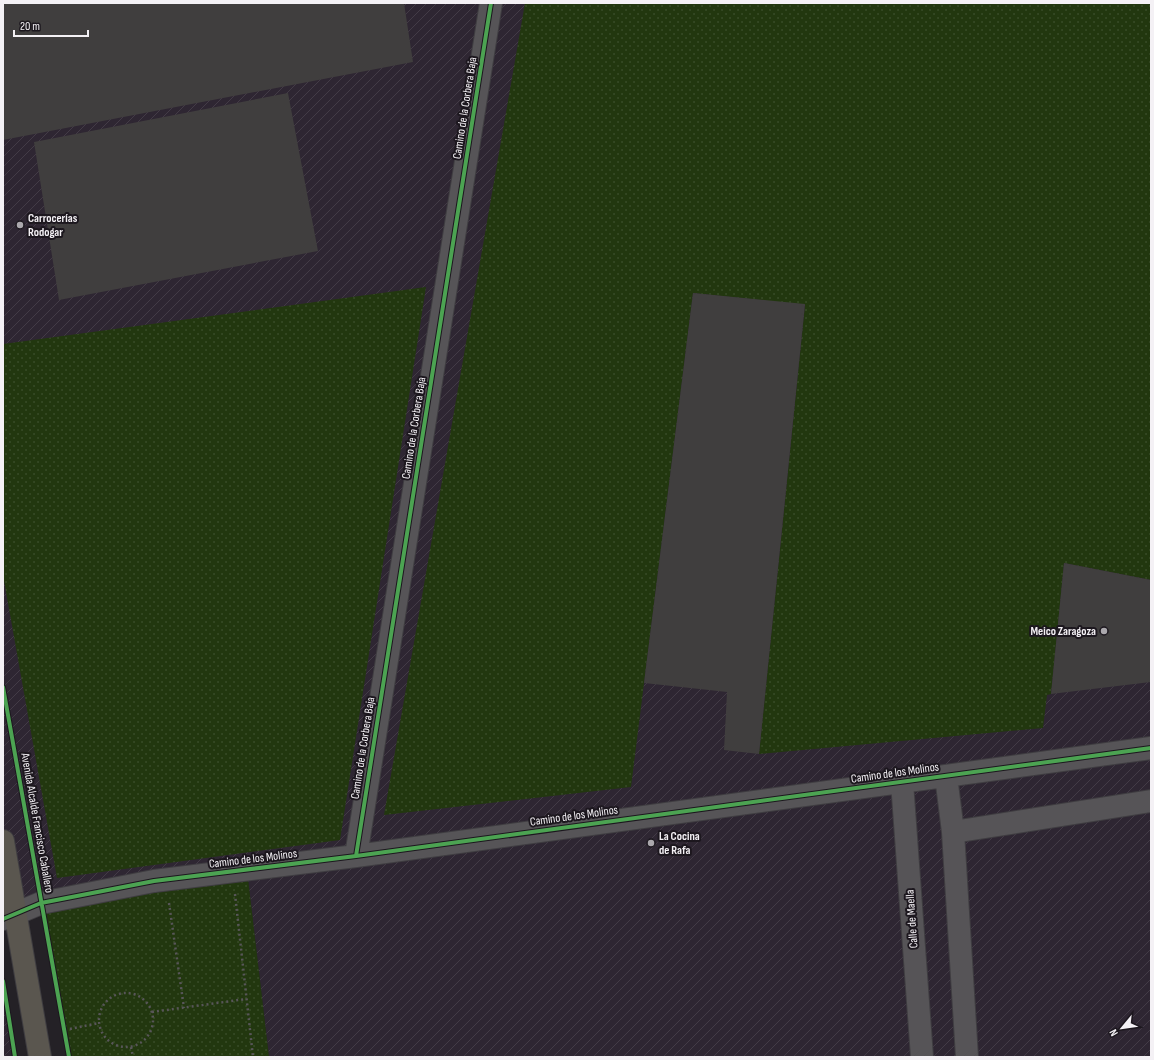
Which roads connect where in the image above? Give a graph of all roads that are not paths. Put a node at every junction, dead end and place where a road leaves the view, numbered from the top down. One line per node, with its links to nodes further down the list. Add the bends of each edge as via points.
1 (492, 3): 8 (street, Camino de la Corbera Baja)
2 (1151, 748): 3 (street, Camino de los Molinos)
3 (946, 776): 4 (street, Camino de los Molinos); 6 (street)
4 (902, 782): 8 (street, Camino de los Molinos); 11 (street, Calle de Maella)
5 (1151, 801): 6 (street)
6 (953, 832): 12 (street)
7 (3, 841): 9 (main road)
8 (356, 856): 9 (street, Camino de los Molinos, via 165,880 41,903)
9 (9, 916): 10 (main road)
10 (40, 1057)
11 (922, 1057)
12 (966, 1057)

